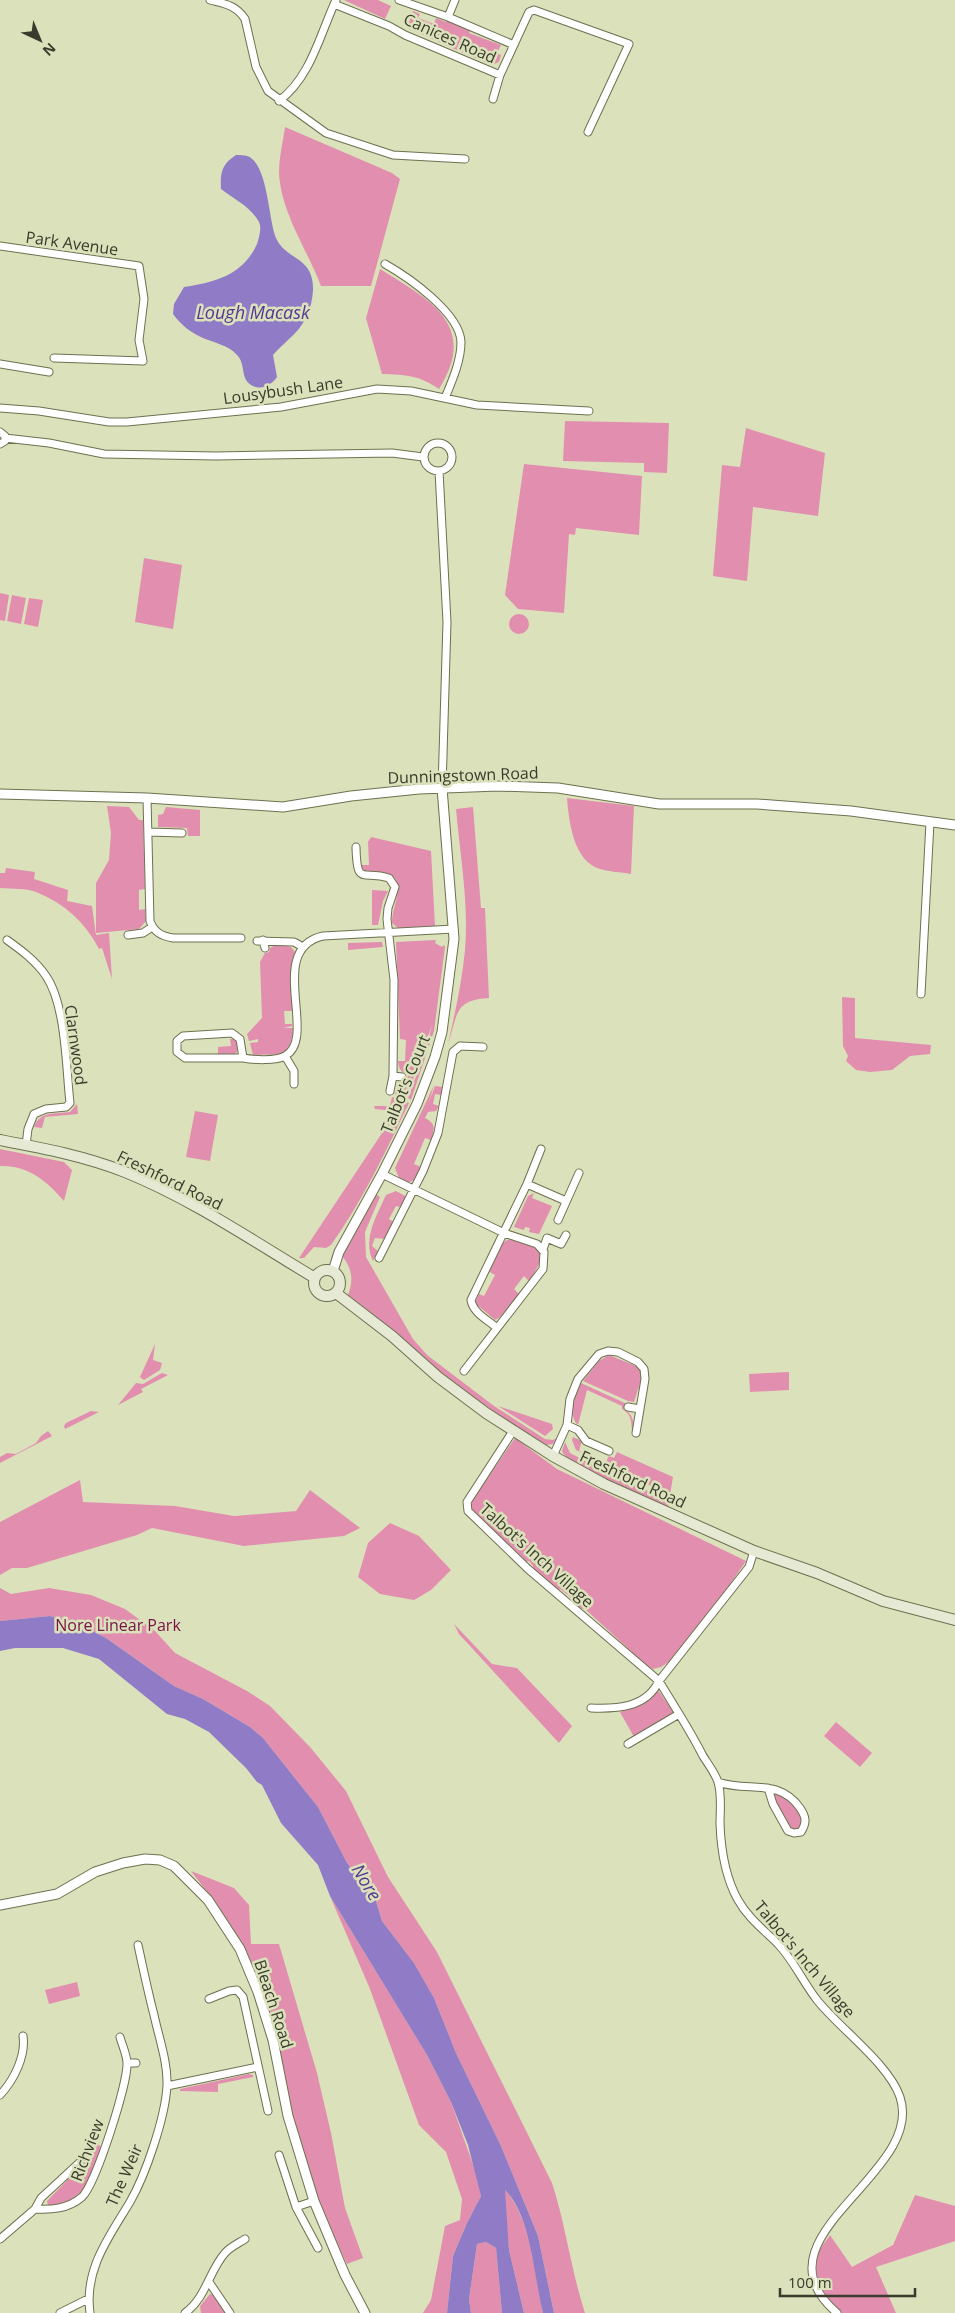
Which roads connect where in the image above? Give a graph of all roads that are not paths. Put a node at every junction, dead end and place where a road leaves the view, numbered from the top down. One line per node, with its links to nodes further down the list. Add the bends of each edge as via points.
1 (210, 0): 9 (street, via 233,6 242,14 256,67 268,91)
2 (400, 0): 5 (street)
3 (456, 0): 5 (street)
4 (335, 2): 7 (street, Canices Road); 9 (street, via 304,73)
5 (448, 17): 6 (street)
6 (514, 45): 7 (street, Canices Road); 10 (street, Canices Road, via 529,12 534,10 629,44)
7 (500, 75): 8 (street, Canices Road)
8 (493, 99)
9 (279, 101): 11 (street, via 326,133 393,155)
10 (588, 132)
11 (465, 159)
12 (0, 246): 14 (street, Park Avenue, via 139,266 144,299 139,340 143,362)
13 (385, 264): 17 (street, via 439,304 452,320 461,341 456,371)
14 (54, 358)
15 (0, 364): 16 (street)
16 (49, 372)
17 (445, 398): 18 (street, Lousybush Lane, via 377,389 281,407 127,422); 19 (street, Lousybush Lane, via 477,405)
18 (0, 408)
19 (589, 411)
20 (2, 438): 21 (street, via 104,454 392,453)
21 (423, 457): 22 (street, via 429,469); 22 (street, via 425,450 437,442 450,448 451,462)
22 (439, 471): 23 (street, via 446,622)
23 (442, 788): 25 (street, Dunningstown Road, via 351,796 283,807); 26 (street, Dunningstown Road, via 558,788 659,804 757,804); 32 (street, Talbot's Court)
24 (0, 794): 25 (street, Dunningstown Road)
25 (147, 798): 28 (street)
26 (930, 822): 27 (street, Dunningstown Road); 39 (street)
27 (955, 825)
28 (148, 832): 29 (street); 31 (street)
29 (182, 832)
30 (356, 847): 33 (street, Talbot's Court, via 360,873 388,878 395,887 388,908)
31 (152, 926): 34 (street, via 143,933); 35 (street, via 163,936 173,938)
32 (454, 929): 33 (street); 51 (street, Talbot's Court, via 448,993 435,1057 417,1104)
33 (388, 932): 38 (street, via 315,937); 43 (street, Talbot's Court, via 394,980)
34 (128, 935)
35 (241, 938)
36 (6, 940): 48 (street, Clarnwood, via 24,951 46,976 55,995 70,1103 66,1108 46,1108 34,1114)
37 (262, 943): 38 (street, via 294,942)
38 (303, 947): 41 (street, via 296,960 297,1033 291,1050)
39 (921, 994)
40 (483, 1047): 53 (street, via 460,1046 453,1052 438,1133)
41 (285, 1056): 42 (street, via 257,1060); 45 (street, via 294,1071)
42 (243, 1058): 42 (street, via 240,1038 232,1033 184,1036 176,1041 177,1052 185,1058)
43 (393, 1076): 44 (street, Talbot's Court); 46 (street, Talbot's Court)
44 (402, 1078)
45 (294, 1084)
46 (390, 1091)
47 (0, 1140): 48 (main road, Freshford Road)
48 (26, 1145): 61 (main road, Freshford Road, via 100,1164 159,1188 234,1228)
49 (541, 1149): 52 (street)
50 (579, 1173): 54 (street)
51 (382, 1174): 53 (street); 60 (street, Talbot's Court, via 339,1252)
52 (527, 1184): 54 (street); 56 (street)
53 (414, 1190): 56 (street); 59 (street)
54 (566, 1201): 55 (street)
55 (558, 1220)
56 (504, 1233): 58 (street); 63 (street, via 471,1300 472,1307)
57 (566, 1235): 58 (street, via 561,1244 547,1238)
58 (543, 1249): 63 (street, via 543,1269)
59 (378, 1258)
60 (333, 1271): 61 (main road, via 324,1270); 62 (main road, via 340,1281)
61 (315, 1278): 62 (main road, Freshford Road, via 314,1287 318,1292 327,1296)
62 (336, 1293): 68 (main road, Freshford Road)
63 (497, 1328): 64 (street)
64 (464, 1370)
65 (628, 1407): 66 (street)
66 (640, 1410): 67 (street, via 644,1369 638,1362 618,1352 608,1351 596,1358 578,1379 570,1400); 69 (street)
67 (567, 1425): 70 (street, via 578,1430 586,1440); 71 (street)
68 (512, 1431): 71 (main road, Freshford Road); 74 (street, Talbot's Inch Village, via 466,1502 468,1511 528,1570)
69 (636, 1433)
70 (609, 1451)
71 (553, 1456): 72 (main road, Freshford Road, via 604,1484)
72 (754, 1551): 73 (main road, Freshford Road, via 883,1601); 74 (street, via 749,1567)
73 (955, 1620)
74 (659, 1681): 75 (street, via 650,1695 639,1702 618,1709); 76 (street, Talbot's Inch Village)
75 (591, 1708)
76 (679, 1714): 77 (street); 78 (street, Talbot's Inch Village)
77 (628, 1744)
78 (718, 1782): 79 (street, via 728,1786); 106 (street, Talbot's Inch Village, via 725,1869 738,1900 753,1922 779,1945 817,2000 872,2057 900,2097 903,2119 896,2138 817,2243 812,2260 813,2278 821,2296)
79 (768, 1788): 79 (street, via 779,1790 799,1806 806,1817 801,1832 788,1831)
80 (0, 1905): 93 (street, Bleach Road, via 58,1894 95,1872 145,1859 160,1860 174,1866 187,1878 223,1921 240,1949 258,1992 273,2040 288,2116)
81 (138, 1945): 88 (street, The Weir, via 162,2048)
82 (209, 1999): 87 (street, via 237,1990 243,1997)
83 (23, 2036): 89 (street, via 25,2048 17,2070)
84 (120, 2037): 85 (street, Richview)
85 (127, 2063): 86 (street); 95 (street, Richview, via 107,2143 88,2189 70,2205 53,2210)
86 (136, 2063)
87 (258, 2067): 88 (street); 90 (street)
88 (167, 2086): 100 (street, The Weir, via 156,2135 141,2178 131,2201 102,2247)
89 (0, 2095)
90 (268, 2111)
91 (279, 2154): 94 (street)
92 (80, 2162): 95 (street, Richview, via 41,2198)
93 (314, 2201): 94 (street); 105 (street, Bleach Road)
94 (296, 2207): 98 (street)
95 (35, 2209): 96 (street, Richview)
96 (0, 2239)
97 (245, 2239): 99 (street, via 226,2252)
98 (318, 2248)
99 (209, 2282): 101 (street); 104 (street)
100 (88, 2299): 102 (street); 103 (street, The Weir)
101 (191, 2311)
102 (60, 2313)
103 (90, 2313)
104 (230, 2313)
105 (365, 2313)
106 (837, 2313)

